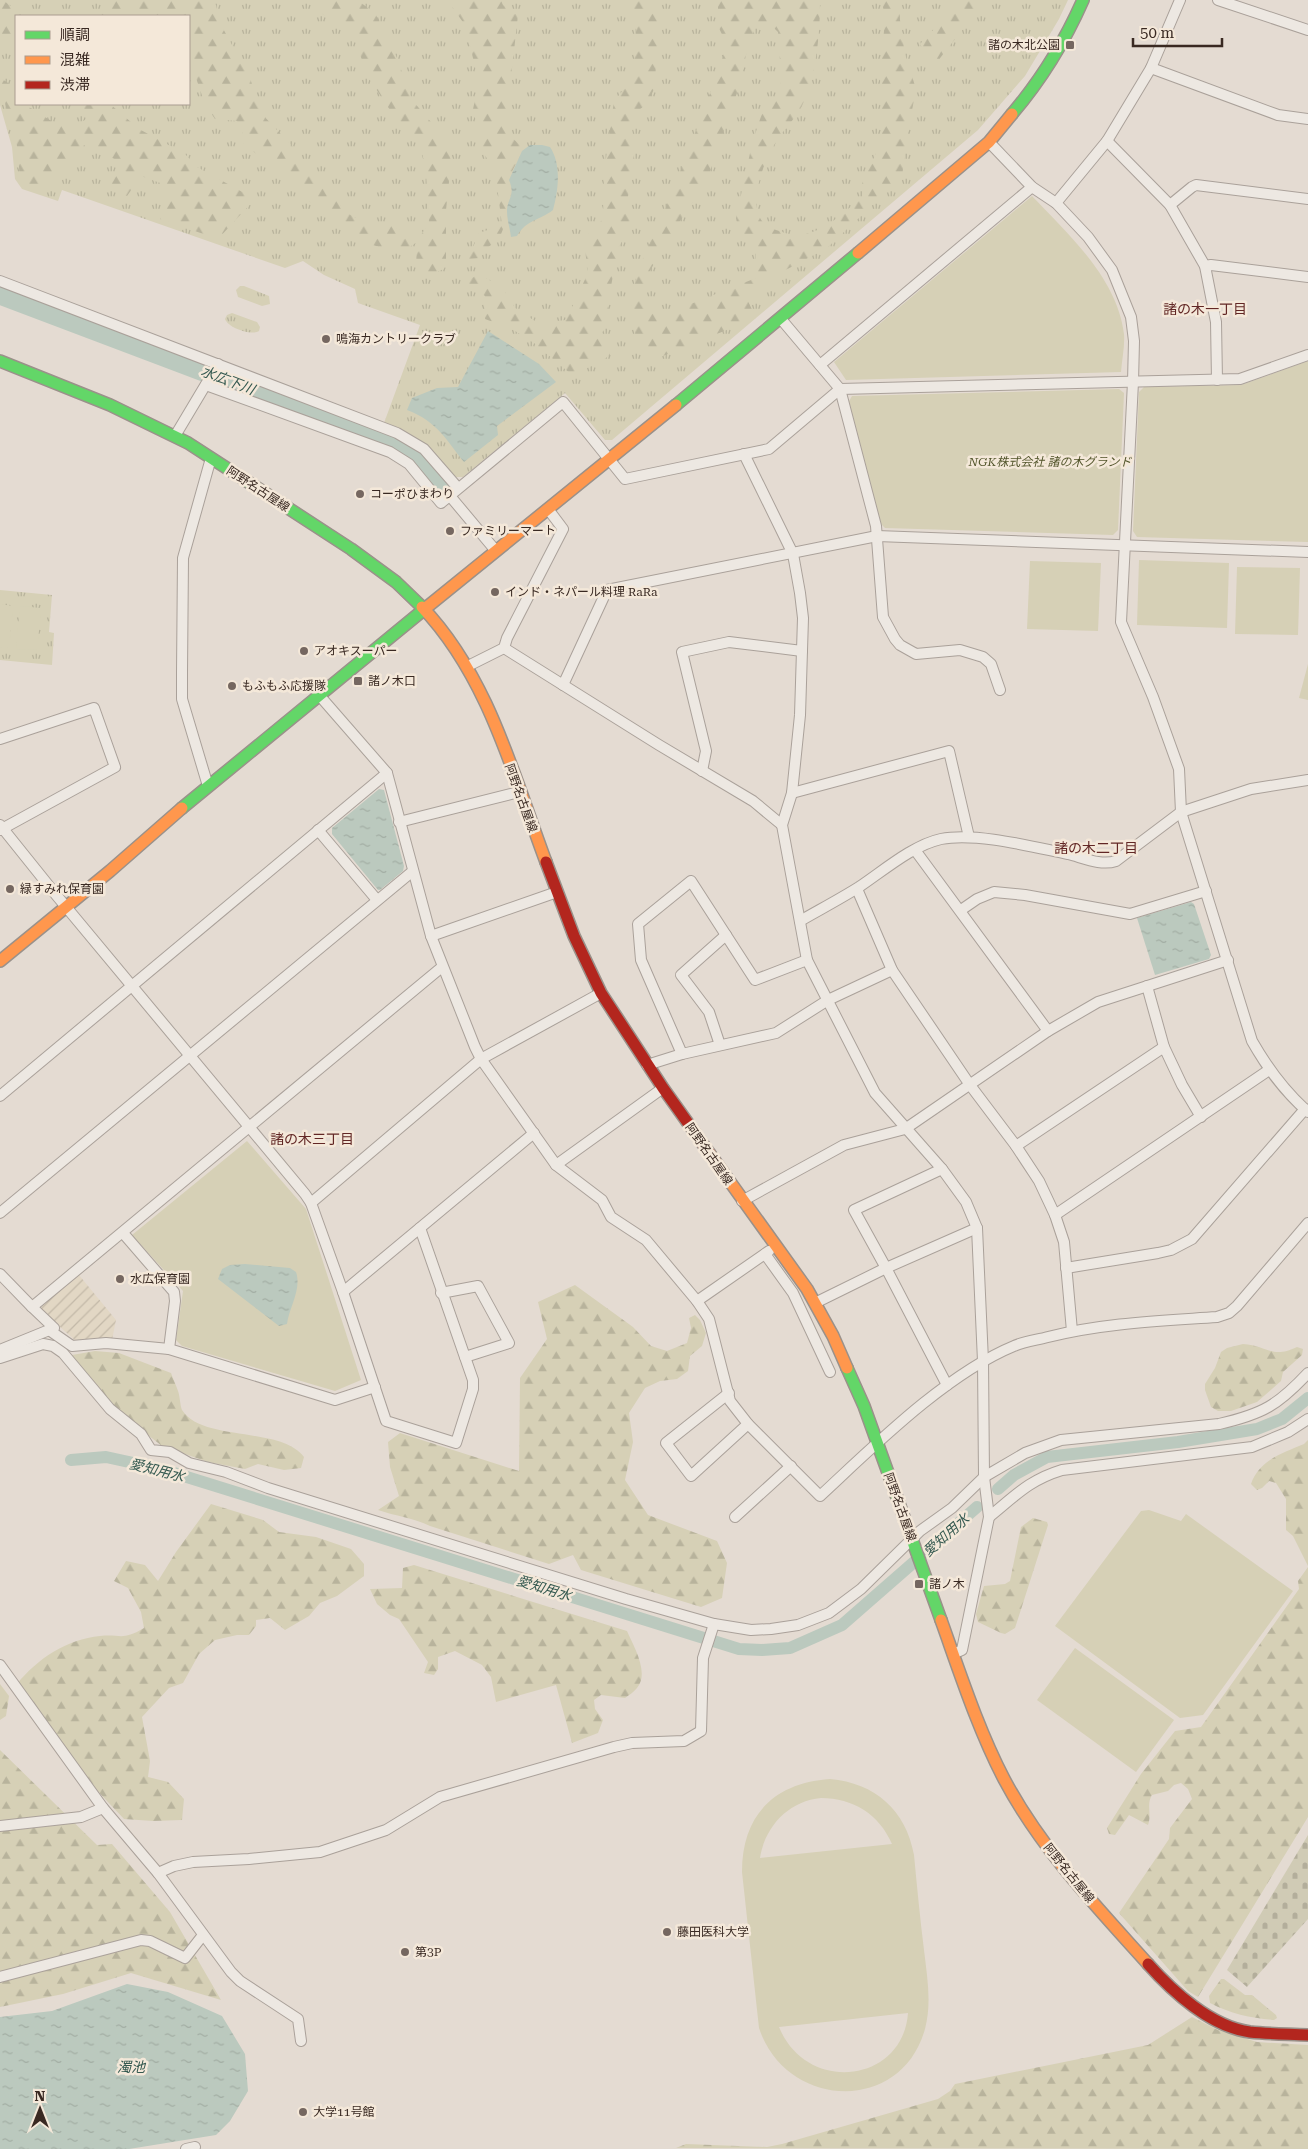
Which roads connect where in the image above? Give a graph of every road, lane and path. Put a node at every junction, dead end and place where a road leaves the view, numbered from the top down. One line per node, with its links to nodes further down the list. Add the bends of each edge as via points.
1 (1084, 0): 8 (main road, via 1033,88)
2 (1180, 0): 5 (street)
3 (1218, 0): 4 (street)
4 (1308, 30)
5 (1151, 68): 6 (street, via 1278,115); 7 (street)
6 (1308, 119)
7 (1107, 141): 11 (street); 12 (street)
8 (989, 142): 9 (street); 16 (main road)
9 (1032, 187): 11 (street); 20 (street)
10 (1308, 200): 12 (street, via 1196,185)
11 (1056, 203): 22 (street, via 1088,237 1112,270 1131,317)
12 (1170, 205): 13 (street)
13 (1205, 266): 14 (street); 21 (street, via 1216,322)
14 (1308, 277)
15 (0, 281): 19 (street)
16 (781, 320): 20 (street); 28 (main road)
17 (1308, 356): 21 (street, via 1240,379)
18 (0, 361): 25 (main road, 阿野名古屋線)
19 (217, 365): 23 (street); 29 (street, via 409,438 428,453)
20 (820, 365): 24 (street)
21 (1217, 380): 22 (street)
22 (1133, 382): 24 (street); 33 (street)
23 (207, 384): 25 (street); 30 (street, via 390,452 408,464 441,503)
24 (840, 389): 26 (street, via 769,449); 32 (street)
25 (175, 436): 27 (main road, 阿野名古屋線)
26 (744, 454): 28 (street, via 625,479); 36 (street)
27 (211, 458): 37 (main road, 阿野名古屋線, via 348,545 382,570); 48 (street, via 183,558 182,699)
28 (610, 459): 29 (street, via 562,402); 31 (main road)
29 (458, 488): 30 (street)
30 (450, 496): 34 (street)
31 (548, 509): 34 (main road); 38 (street, via 563,529)
32 (877, 536): 33 (street); 36 (street); 42 (street, via 883,616 895,639 916,654 960,650 983,657 991,664)
33 (1126, 546): 35 (street); 51 (street, via 1121,622 1154,698 1179,769)
34 (496, 551): 37 (main road)
35 (1308, 552)
36 (793, 554): 39 (street, via 803,618); 41 (street, via 608,590)
37 (425, 610): 40 (main road, 阿野名古屋線); 43 (main road)
38 (504, 648): 40 (street); 41 (street)
39 (802, 651): 45 (street, via 729,642 682,652 706,751); 50 (street, via 800,715)
40 (468, 666): 49 (main road, 阿野名古屋線, via 486,702)
41 (563, 685): 45 (street)
42 (1000, 690)
43 (319, 696): 46 (street); 48 (main road)
44 (0, 739): 54 (street, via 94,708 114,767)
45 (702, 771): 53 (street, via 753,801)
46 (387, 773): 52 (street); 55 (street)
47 (1308, 780): 51 (street, via 1251,789)
48 (208, 786): 63 (main road)
49 (519, 792): 52 (street); 61 (main road, 阿野名古屋線)
50 (792, 793): 53 (street); 56 (street, via 949,751)
51 (1181, 812): 56 (street, via 1116,861 1107,864); 60 (street)
52 (399, 822): 58 (street)
53 (782, 825): 65 (street)
54 (1, 828): 63 (street)
55 (318, 830): 62 (street); 73 (street)
56 (969, 837): 57 (street, via 941,839)
57 (915, 850): 59 (street); 64 (street)
58 (413, 871): 62 (street); 67 (street)
59 (856, 888): 65 (street); 72 (street)
60 (1206, 890): 64 (street, via 1130,914 994,892); 69 (street)
61 (557, 892): 67 (street); 75 (main road, 阿野名古屋線)
62 (377, 900): 81 (street)
63 (65, 906): 70 (main road); 73 (street)
64 (961, 910): 77 (street)
65 (800, 922): 68 (street)
66 (726, 935): 68 (street, via 755,980); 78 (street, via 681,975 709,1012); 80 (street, via 691,881 638,924 641,960)
67 (431, 936): 71 (street)
68 (807, 960): 76 (street)
69 (1228, 960): 74 (street); 84 (street, via 1252,1041)
70 (0, 961)
71 (442, 967): 82 (street); 90 (street)
72 (892, 970): 76 (street); 85 (street)
73 (131, 985): 81 (street); 87 (street)
74 (1147, 986): 77 (street, via 1098,1002); 79 (street)
75 (601, 993): 82 (street); 83 (main road, 阿野名古屋線)
76 (828, 1000): 78 (street, via 776,1033); 91 (street, via 875,1093)
77 (1048, 1031): 85 (street)
78 (720, 1045): 80 (street)
79 (1164, 1047): 89 (street); 93 (street)
80 (682, 1054): 83 (street)
81 (189, 1056): 90 (street); 98 (street)
82 (481, 1059): 92 (street); 97 (street)
83 (647, 1065): 86 (main road, 阿野名古屋線)
84 (1269, 1070): 88 (street); 89 (street)
85 (970, 1084): 91 (street); 93 (street)
86 (663, 1088): 94 (street); 96 (main road, 阿野名古屋線)
87 (0, 1096)
88 (1306, 1111): 107 (street, via 1192,1239 1164,1251)
89 (1201, 1117): 99 (street)
90 (249, 1127): 97 (street); 103 (street)
91 (905, 1129): 95 (street); 96 (street, via 844,1145)
92 (534, 1133): 94 (street); 101 (street)
93 (1016, 1146): 99 (street)
94 (556, 1165): 111 (street, via 602,1200 610,1217 646,1240)
95 (942, 1169): 102 (street, via 966,1202); 106 (street, via 854,1210)
96 (742, 1201): 104 (main road, 阿野名古屋線)
97 (311, 1203): 109 (street)
98 (0, 1213)
99 (1055, 1215): 107 (street, via 1064,1242)
100 (1308, 1223): 115 (street, via 1229,1313 1217,1317)
101 (420, 1228): 109 (street); 110 (street)
102 (977, 1228): 106 (street); 120 (street)
103 (123, 1233): 113 (street); 116 (street, via 174,1292)
104 (776, 1246): 105 (street); 112 (main road, 阿野名古屋線)
105 (765, 1254): 111 (street); 121 (street, via 793,1293)
106 (886, 1268): 112 (street); 123 (street)
107 (1066, 1268): 115 (street)
108 (0, 1274): 113 (street)
109 (343, 1292): 124 (street)
110 (442, 1293): 118 (street); 118 (street, via 478,1286 510,1343)
111 (697, 1301): 125 (street, via 709,1319)
112 (815, 1303): 128 (main road, 阿野名古屋線, via 843,1358)
113 (32, 1307): 114 (street, via 54,1328)
114 (49, 1330): 116 (street, via 72,1346 106,1343); 117 (street)
115 (1072, 1331): 120 (street, via 1015,1345)
116 (169, 1349): 124 (street, via 335,1400)
117 (0, 1350)
118 (465, 1357): 124 (street, via 473,1389 456,1443 386,1421)
119 (0, 1358): 134 (street, via 43,1344 54,1346 110,1409 141,1434 151,1450 170,1452 189,1463)
120 (983, 1362): 123 (street); 130 (street)
121 (830, 1372)
122 (1308, 1373): 130 (street, via 1285,1397 1259,1413 1219,1424 1060,1440 1026,1453)
123 (947, 1385): 128 (street)
124 (375, 1387)
125 (728, 1394): 127 (street); 127 (street, via 666,1443 691,1476)
126 (1308, 1419): 132 (street, via 1288,1432 1252,1447 1062,1470 1042,1476)
127 (748, 1424): 129 (street)
128 (877, 1443): 129 (street, via 820,1496); 133 (main road, 阿野名古屋線)
129 (791, 1466): 131 (street)
130 (984, 1477): 132 (street); 133 (street)
131 (735, 1517)
132 (989, 1517): 135 (street, via 962,1650)
133 (913, 1541): 134 (street, via 861,1589 815,1620 771,1629); 135 (main road, 阿野名古屋線)
134 (713, 1626): 139 (street, via 702,1658 701,1731 684,1741 614,1747 440,1797 386,1830 312,1854 200,1861 174,1866)
135 (953, 1654): 142 (main road, 阿野名古屋線, via 982,1731 1034,1828 1066,1872 1164,1982 1184,2000 1225,2025 1248,2032)
136 (0, 1665): 137 (street)
137 (103, 1808): 138 (street, via 81,1817); 139 (street)
138 (0, 1826)
139 (158, 1874): 140 (street)
140 (203, 1935): 141 (street, via 185,1958 141,1940); 143 (street, via 240,1981 298,2019)
141 (0, 1977)
142 (1308, 2035)
143 (301, 2041)

